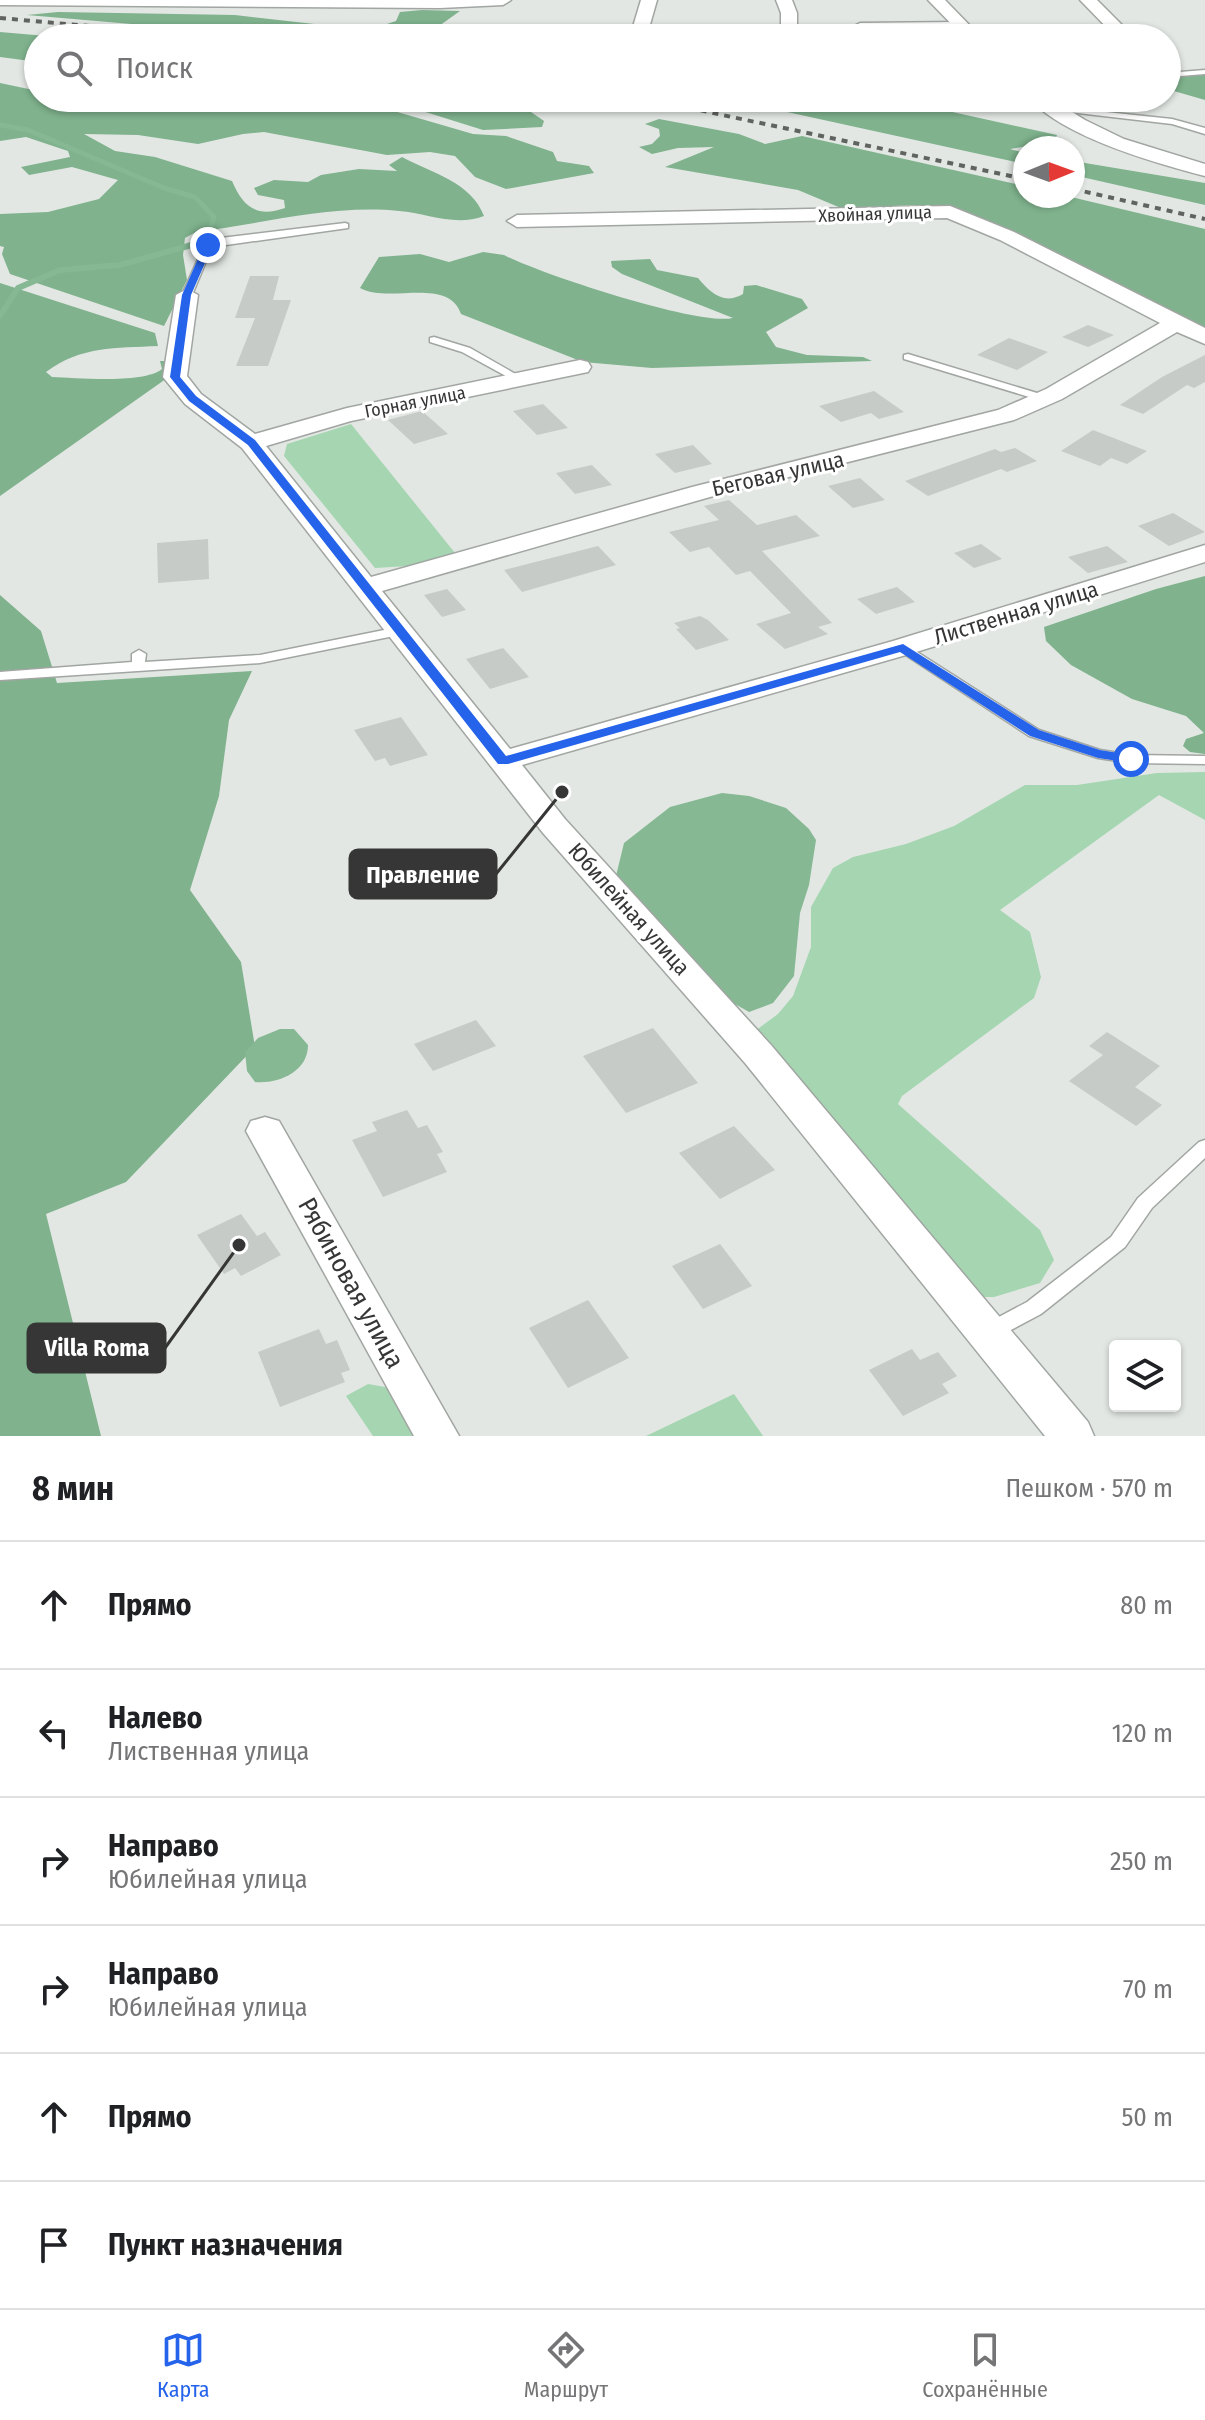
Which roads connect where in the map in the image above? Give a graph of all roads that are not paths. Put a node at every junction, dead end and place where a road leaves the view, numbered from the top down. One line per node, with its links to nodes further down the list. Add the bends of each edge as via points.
1 (0, 0): 2 (street)
2 (137, 0): 3 (street)
3 (257, 0): 4 (street)
4 (497, 0): 5 (street)
5 (503, 0)
6 (649, 0): 10 (street)
7 (784, 0): 11 (street)
8 (936, 0): 12 (street)
9 (1088, 0): 13 (street)
10 (642, 24)
11 (789, 24)
12 (961, 24)
13 (1112, 24)
14 (1205, 72): 15 (lane)
15 (1181, 74)
16 (1058, 112): 19 (street, via 1130,149)
17 (1105, 112): 18 (lane)
18 (1205, 131)
19 (1205, 170)
20 (517, 221): 23 (street, Хвойная улица, via 950,212)
21 (345, 226): 22 (lane, via 208,245)
22 (187, 295): 30 (street, Юбилейная улица, via 175,377 193,399)
23 (1176, 323): 24 (street, Хвойная улица); 29 (street, Беговая улица)
24 (1205, 337)
25 (434, 340): 28 (lane, via 466,350)
26 (908, 357): 29 (lane)
27 (580, 367): 28 (street, Горная улица)
28 (521, 380): 30 (street, Горная улица, via 347,415)
29 (1043, 398): 32 (street, Беговая улица, via 991,420 701,492)
30 (251, 443): 32 (street, Юбилейная улица)
31 (1205, 553): 34 (street, Лиственная улица)
32 (366, 587): 33 (street, Юбилейная улица)
33 (399, 631): 35 (lane, via 260,659 138,660); 37 (street, Юбилейная улица)
34 (903, 647): 36 (lane, via 1034,733 1098,754); 37 (street, Лиственная улица)
35 (0, 676)
36 (1205, 760)
37 (503, 761): 40 (street, Юбилейная улица, via 554,826 758,1054)
38 (265, 1131): 41 (street, Рябиновая улица)
39 (1205, 1147): 40 (lane, via 1145,1203 1118,1242 1034,1308)
40 (986, 1334): 42 (street, Юбилейная улица)
41 (437, 1436)
42 (1072, 1436)

